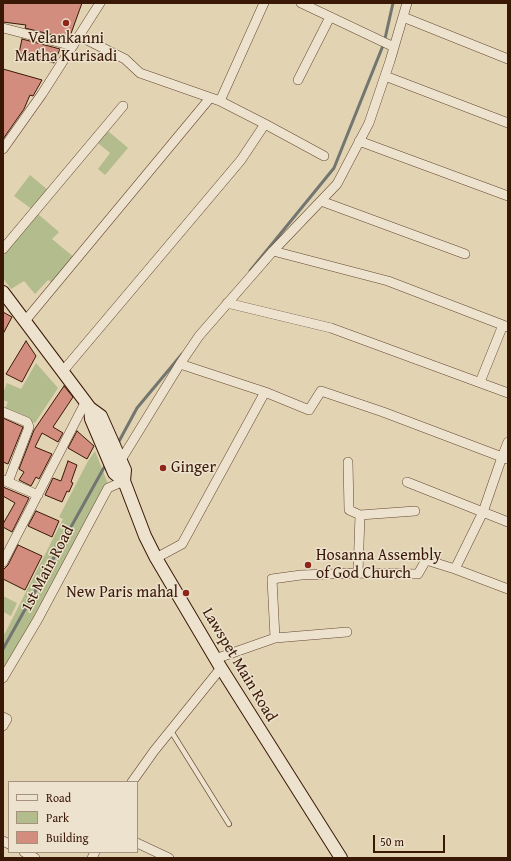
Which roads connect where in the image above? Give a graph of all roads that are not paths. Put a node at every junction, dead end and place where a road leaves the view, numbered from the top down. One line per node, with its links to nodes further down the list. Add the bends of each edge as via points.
1 (100, 3): 8 (street)
2 (264, 3): 15 (street)
3 (301, 3): 5 (street)
4 (407, 3): 6 (street)
5 (330, 17): 10 (street); 13 (street)
6 (403, 17): 10 (street); 11 (street)
7 (3, 28): 9 (street)
8 (79, 36): 9 (street); 14 (street, via 125,60 140,73)
9 (73, 46): 20 (street)
10 (394, 47): 12 (street)
11 (508, 59)
12 (385, 76): 17 (street); 19 (street, via 369,122)
13 (298, 80)
14 (210, 98): 15 (street); 29 (street)
15 (220, 101): 18 (street)
16 (123, 106): 24 (street)
17 (508, 123)
18 (265, 124): 21 (street); 32 (street, via 241,160)
19 (359, 141): 22 (street); 23 (street, via 337,184)
20 (3, 149)
21 (324, 156)
22 (508, 196)
23 (321, 201): 25 (street); 26 (street)
24 (3, 249)
25 (273, 251): 28 (street); 30 (street, via 388,281)
26 (465, 254)
27 (3, 292): 29 (street)
28 (227, 303): 31 (street, via 199,336); 33 (street, via 331,328)
29 (25, 321): 32 (street)
30 (505, 326): 33 (street)
31 (180, 364): 34 (street); 40 (street)
32 (63, 371): 36 (street)
33 (480, 382): 35 (street)
34 (264, 392): 39 (street, via 309,410 322,391); 51 (street, via 182,544)
35 (508, 393)
36 (88, 405): 40 (street, via 101,416); 43 (street, via 91,419 114,473); 45 (street)
37 (3, 412): 42 (street, via 27,422 29,427)
38 (508, 442): 39 (street)
39 (505, 458): 47 (street)
40 (120, 460): 43 (street, via 125,470)
41 (348, 462): 48 (street, via 349,510)
42 (5, 481): 45 (street)
43 (124, 481): 51 (street, Lawspet Main Road); 59 (street, 1st Main Road, via 108,488 38,619)
44 (407, 482): 47 (street)
45 (38, 495): 50 (street)
46 (415, 511): 48 (street)
47 (483, 512): 49 (street); 53 (street)
48 (360, 515): 54 (street)
49 (508, 522)
50 (6, 548): 52 (street)
51 (156, 558): 58 (street, Lawspet Main Road)
52 (3, 562)
53 (455, 569): 54 (street, via 426,560 418,574); 55 (street)
54 (358, 573): 57 (street, via 272,578)
55 (508, 589)
56 (347, 632): 57 (street)
57 (275, 638): 58 (street)
58 (218, 663): 62 (street); 69 (street, Lawspet Main Road)
59 (3, 678)
60 (3, 717): 61 (street, via 8,719)
61 (3, 726)
62 (170, 730): 63 (street); 64 (lane)
63 (133, 781)
64 (229, 824)
65 (138, 843): 68 (street)
66 (26, 853): 67 (street)
67 (35, 858)
68 (169, 858)
69 (341, 858)

